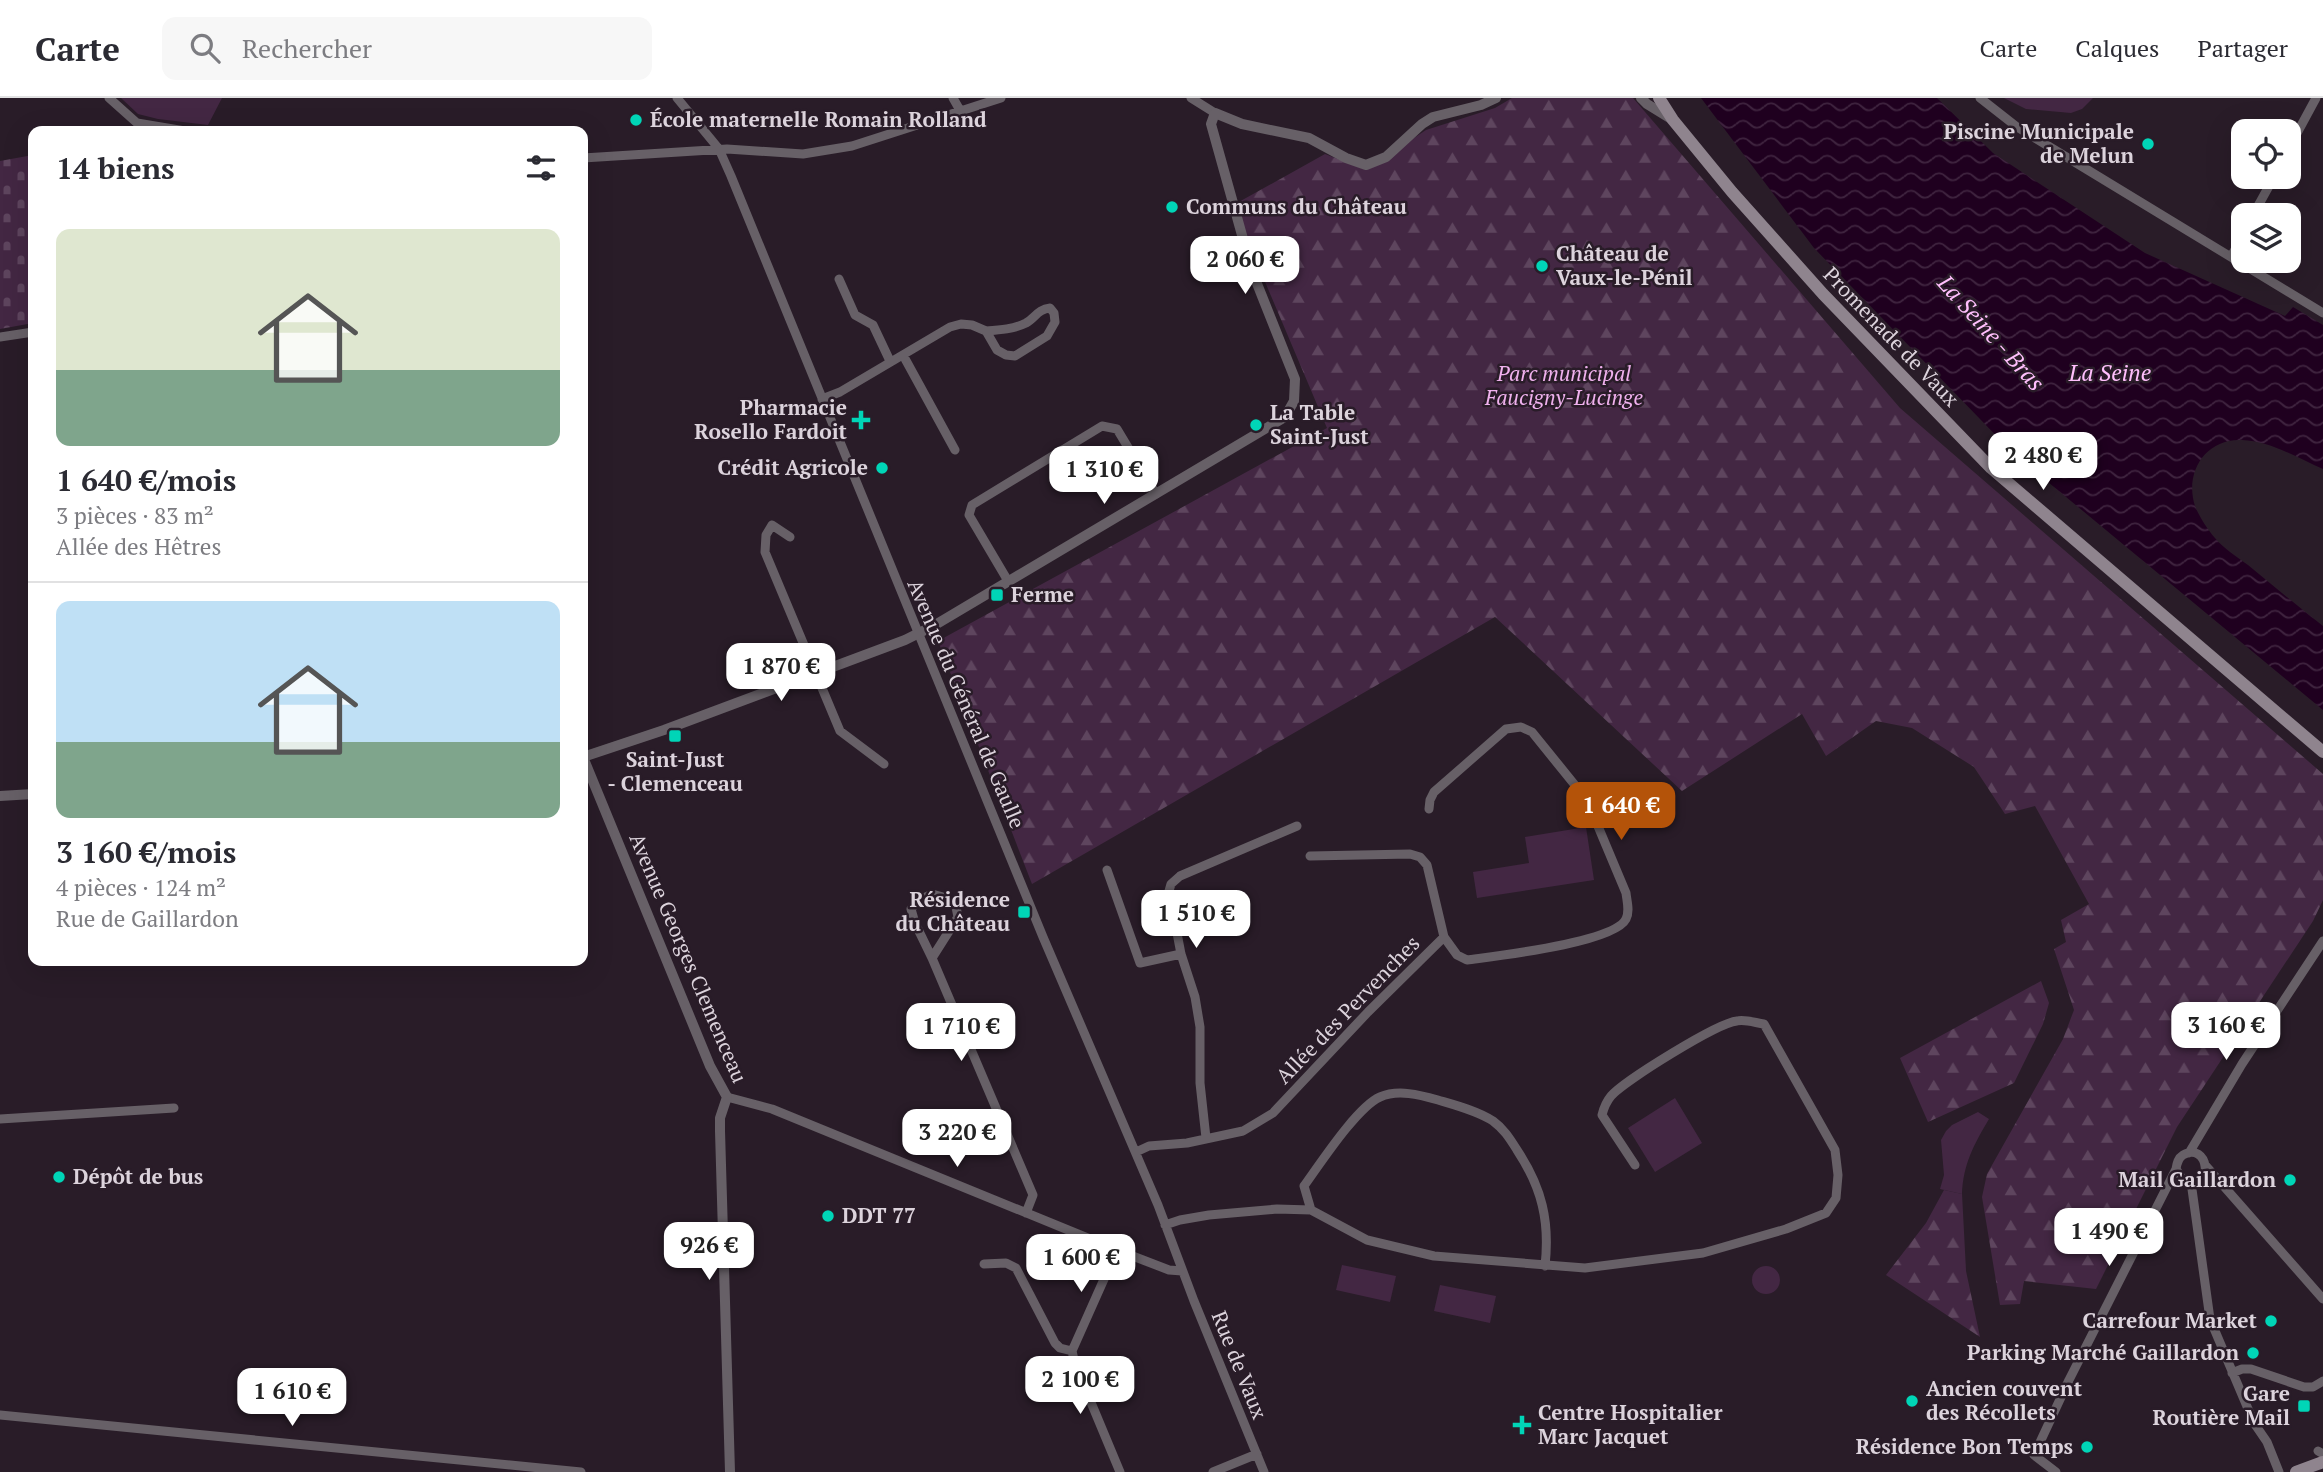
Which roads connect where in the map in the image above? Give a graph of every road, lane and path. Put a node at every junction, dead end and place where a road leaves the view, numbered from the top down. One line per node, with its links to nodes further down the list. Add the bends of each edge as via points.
1 (109, 98): 14 (street, via 137,123)
2 (677, 98): 16 (street, Avenue du Général de Gaulle)
3 (953, 98): 11 (street)
4 (1001, 98): 11 (street)
5 (1191, 98): 12 (street)
6 (1496, 98): 12 (street, via 1433,117 1386,157 1366,165 1309,138 1242,124)
7 (1641, 98): 13 (street)
8 (1659, 98): 13 (main road, Promenade de Vaux)
9 (1980, 98): 18 (street, via 2017,127)
10 (2316, 98): 15 (street)
11 (961, 112): 16 (street, via 827,152)
12 (1215, 113): 29 (street, via 1211,124 1232,201 1252,271 1295,379 1294,401 1280,421)
13 (1673, 120): 34 (main road, Promenade de Vaux, via 1823,294 1991,468)
14 (155, 126)
15 (2301, 126)
16 (719, 149): 17 (street); 27 (street, Avenue du Général de Gaulle)
17 (588, 158)
18 (2231, 257)
19 (2257, 273): 21 (street)
20 (839, 279): 26 (street, via 855,315 873,326)
21 (2323, 313)
22 (986, 331): 22 (street, via 997,350 1014,356 1047,336 1055,313 1042,309 1028,322); 25 (street, via 972,325 950,327)
23 (28, 333): 24 (street)
24 (0, 337)
25 (903, 355): 26 (street); 28 (street)
26 (890, 362): 27 (street)
27 (822, 399): 32 (street, Avenue du Général de Gaulle)
28 (955, 450)
29 (1156, 494): 31 (street); 31 (street, via 1117,429 1102,426 972,505 969,514)
30 (790, 537): 33 (street, via 772,525 765,551)
31 (1008, 581): 32 (street)
32 (918, 633): 33 (street); 52 (street, Avenue du Général de Gaulle)
33 (816, 673): 35 (street); 36 (street, via 840,730)
34 (2323, 752)
35 (588, 755)
36 (884, 764)
37 (588, 769): 48 (street, Avenue Georges Clemenceau, via 710,1066)
38 (28, 794): 39 (street)
39 (0, 796)
40 (1429, 808): 44 (street, via 1434,792 1506,729 1521,727 1532,732 1587,800 1629,909 1626,921 1613,931 1540,951 1467,960 1457,955)
41 (1297, 826): 46 (street, via 1180,876 1171,884)
42 (1310, 856): 44 (street, Allée des Pervenches, via 1420,857 1427,865)
43 (1107, 870): 46 (street, via 1140,963)
44 (1444, 937): 51 (street, Allée des Pervenches, via 1273,1113 1243,1131)
45 (2323, 939): 53 (street)
46 (1181, 954): 51 (street, via 1200,1027)
47 (932, 958): 47 (street, via 911,909 932,894 957,906 958,917); 59 (street, via 1033,1195)
48 (727, 1097): 59 (street, via 772,1109); 73 (street, Avenue Georges Clemenceau, via 720,1130)
49 (174, 1108): 50 (street)
50 (0, 1119)
51 (1206, 1138): 52 (street, Allée des Pervenches)
52 (1136, 1152): 60 (street, Avenue du Général de Gaulle)
53 (2189, 1153): 55 (street, via 2202,1157); 56 (street, via 2181,1157)
54 (1635, 1165): 63 (street, via 1602,1115 1613,1094 1703,1035 1736,1020 1764,1024 1835,1150 1836,1198 1826,1213 1703,1253 1585,1268)
55 (2206, 1166): 57 (street, via 2204,1175); 65 (street)
56 (2176, 1169): 57 (street, via 2183,1180); 77 (street, via 2034,1455)
57 (2191, 1182): 67 (street, via 2210,1319)
58 (1311, 1210): 60 (street, via 1209,1215); 63 (street, via 1367,1240 1434,1256); 63 (street, via 1304,1186 1362,1111 1390,1093 1417,1094 1491,1120 1505,1132 1533,1173 1540,1194 1548,1242)
59 (1026, 1213): 61 (street)
60 (1165, 1225): 64 (street, Avenue du Général de Gaulle)
61 (1117, 1250): 64 (street); 66 (street)
62 (984, 1264): 66 (street, via 1006,1263 1016,1268 1055,1343)
63 (1545, 1266)
64 (1182, 1271): 70 (street, Rue de Vaux)
65 (2323, 1299)
66 (1073, 1351): 74 (street)
67 (2232, 1373): 68 (street, via 2251,1369 2304,1387); 78 (street)
68 (2323, 1381)
69 (0, 1415): 72 (street)
70 (1257, 1454): 75 (street); 76 (street, Rue de Vaux)
71 (2321, 1456): 79 (main road)
72 (581, 1472)
73 (730, 1472)
74 (1120, 1472)
75 (1213, 1472)
76 (1264, 1472)
77 (2056, 1472)
78 (2279, 1472)
79 (2296, 1472)

